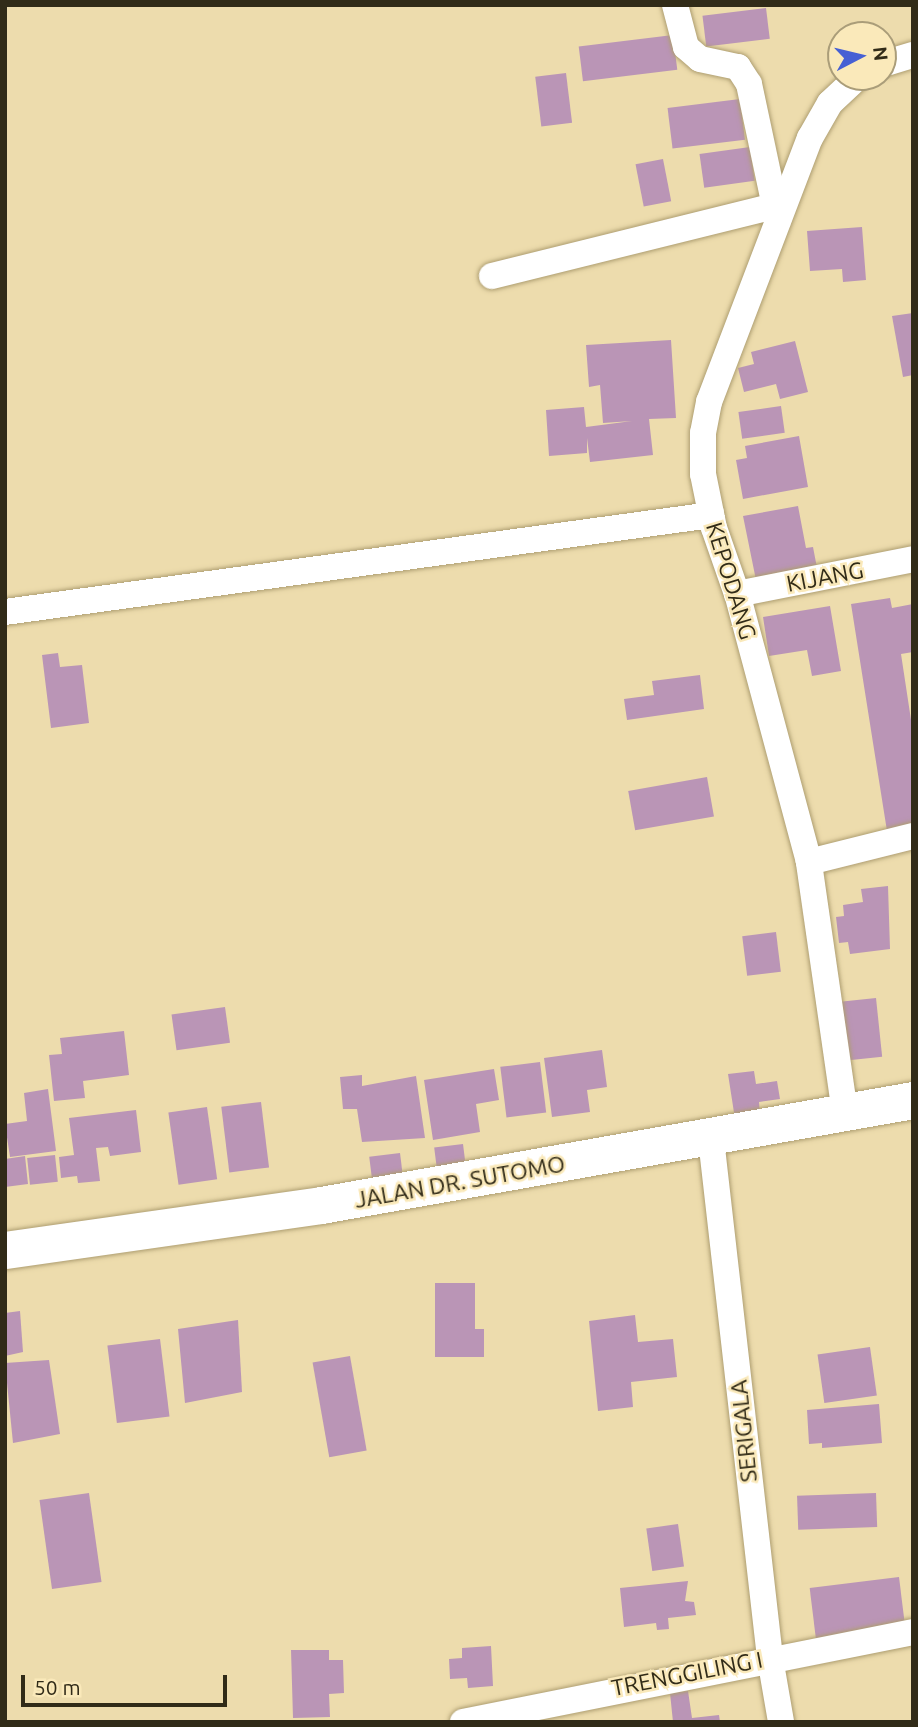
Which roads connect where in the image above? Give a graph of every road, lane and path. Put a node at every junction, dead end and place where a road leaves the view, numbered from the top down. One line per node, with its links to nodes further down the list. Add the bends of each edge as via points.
1 (675, 5): 3 (street, via 686,47 700,59 738,67 749,84)
2 (843, 91): 3 (street, KEPODANG, via 830,103 810,138)
3 (776, 214): 4 (street); 5 (street, KEPODANG, via 709,402 703,474)
4 (492, 276)
5 (711, 515): 7 (street, KEPODANG); 8 (street)
6 (913, 559): 7 (street, KIJANG)
7 (737, 594): 10 (street, KEPODANG)
8 (5, 612)
9 (913, 836): 10 (street)
10 (809, 862): 12 (street, KEPODANG)
11 (913, 1100): 12 (street, JALAN DR. SUTOMO)
12 (845, 1113): 13 (street, JALAN DR. SUTOMO)
13 (710, 1139): 14 (street, JALAN DR. SUTOMO, via 321,1205); 16 (street, SERIGALA)
14 (5, 1250)
15 (913, 1632): 16 (street, TRENGGILING I)
16 (770, 1658): 17 (street, TRENGGILING I); 18 (street, SERIGALA)
17 (463, 1722)
18 (781, 1722)

